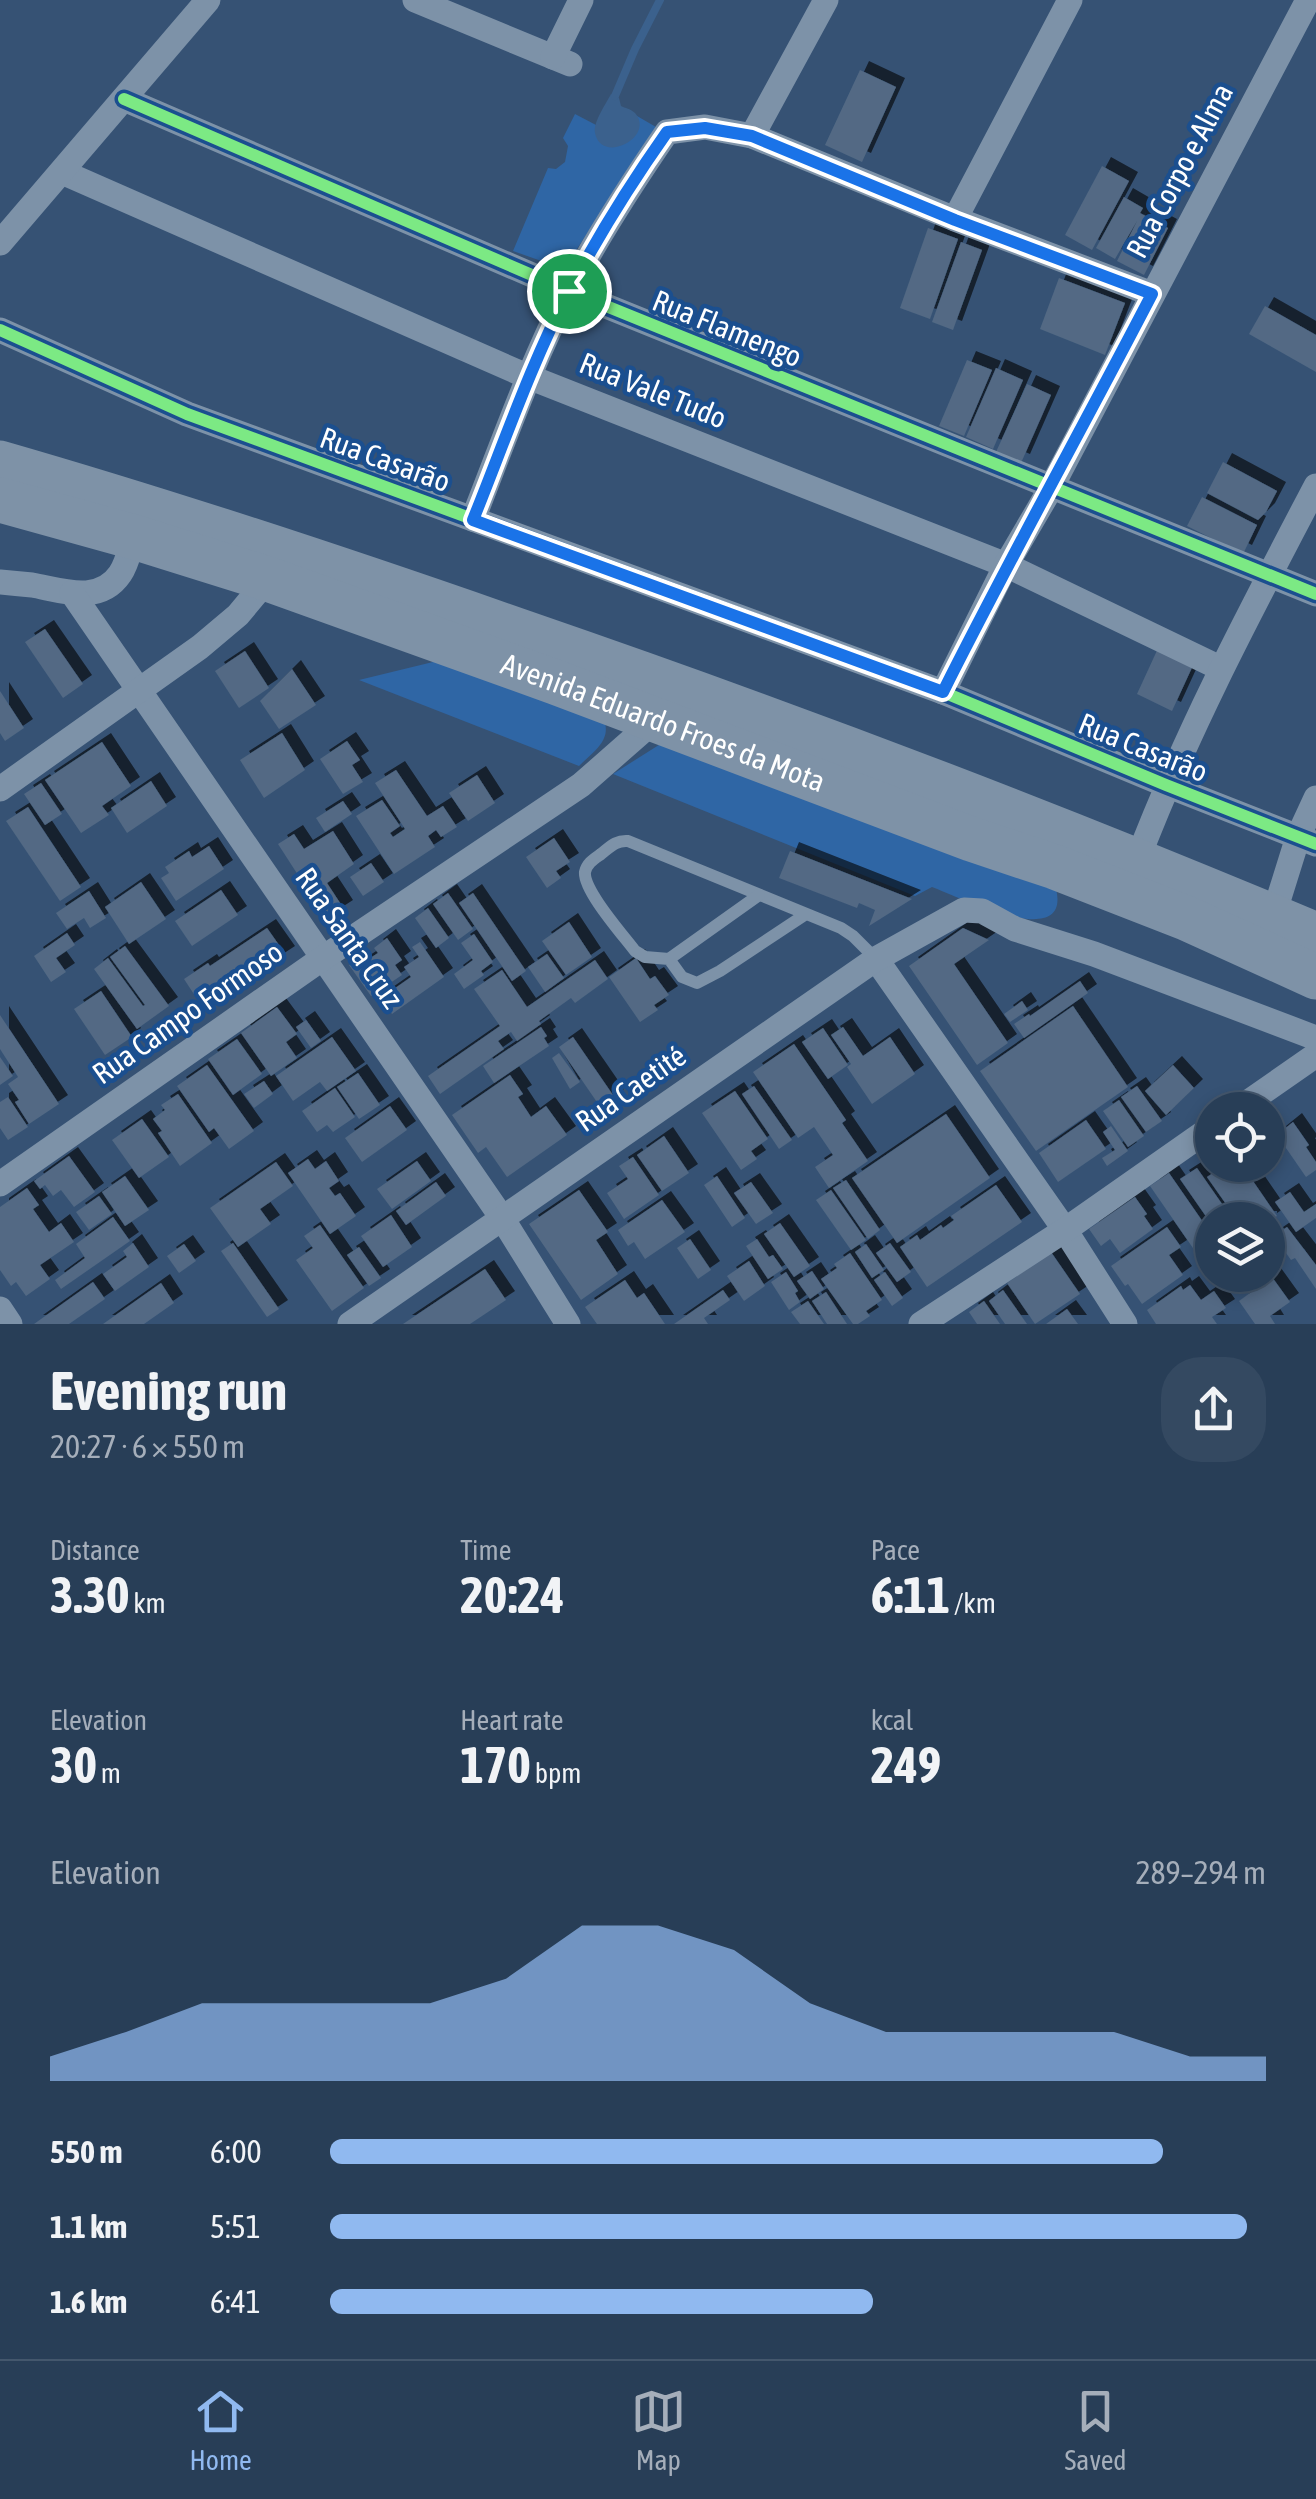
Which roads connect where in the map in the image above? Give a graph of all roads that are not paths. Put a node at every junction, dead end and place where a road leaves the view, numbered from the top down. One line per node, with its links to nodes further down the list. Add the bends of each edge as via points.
1 (208, 0): 7 (street)
2 (416, 0): 3 (street, via 561,60)
3 (580, 0)
4 (826, 0): 8 (street)
5 (1070, 0): 10 (street)
6 (1308, 0): 13 (street, Rua Corpo e Alma)
7 (124, 99): 9 (street); 12 (street, Rua Flamengo)
8 (752, 136): 10 (street); 12 (street, via 705,128 667,132)
9 (62, 172): 11 (street); 15 (street, Rua Vale Tudo)
10 (955, 220): 13 (street)
11 (0, 243)
12 (569, 291): 15 (street); 18 (street, Rua Flamengo)
13 (1152, 294): 18 (street, Rua Corpo e Alma)
14 (0, 330): 20 (street, Rua Casarão, via 191,416)
15 (530, 377): 20 (street); 22 (street, Rua Vale Tudo)
16 (0, 463): 36 (highway, Avenida Eduardo Froes da Mota, via 317,560 681,686)
17 (1316, 486): 23 (street)
18 (1051, 488): 22 (street, Rua Corpo e Alma); 23 (street, Rua Flamengo)
19 (0, 500): 21 (highway, Avenida Eduardo Froes da Mota)
20 (473, 520): 30 (street, Rua Casarão)
21 (134, 538): 24 (highway, Avenida Eduardo Froes da Mota); 26 (street, via 110,585)
22 (1006, 565): 28 (street, Rua Vale Tudo); 30 (street, Rua Corpo e Alma)
23 (1269, 575): 27 (street, Rua Flamengo); 28 (street)
24 (268, 579): 29 (street, via 238,615); 31 (highway, Avenida Eduardo Froes da Mota)
25 (0, 582): 26 (street)
26 (72, 593): 29 (street, Rua Santa Cruz)
27 (1316, 594)
28 (1220, 668): 32 (street)
29 (139, 692): 33 (street); 41 (street, Rua Santa Cruz)
30 (943, 692): 32 (street, Rua Casarão)
31 (655, 720): 41 (street, Rua Campo Formoso, via 581,785); 44 (highway, Avenida Eduardo Froes da Mota, via 1170,911)
32 (1166, 785): 35 (street, Rua Casarão); 36 (street)
33 (0, 789)
34 (1316, 798): 35 (street)
35 (1307, 840): 39 (street)
36 (1137, 861): 39 (highway, Avenida Eduardo Froes da Mota)
37 (759, 895): 38 (lane); 43 (lane); 43 (lane, via 628,841 614,844 588,865 589,888 635,952)
38 (806, 914): 42 (lane, via 841,928); 43 (lane, via 697,983)
39 (1273, 917): 40 (highway, Avenida Eduardo Froes da Mota)
40 (1316, 935)
41 (323, 958): 49 (street, Rua Campo Formoso); 50 (street, Rua Santa Cruz)
42 (876, 958): 45 (street, Rua Caetité, via 954,914 982,911 1015,930); 50 (street, Rua Caetité); 51 (street)
43 (669, 959)
44 (1316, 977)
45 (1316, 1038)
46 (1316, 1055): 47 (street)
47 (1264, 1092)
48 (1195, 1140): 51 (street)
49 (0, 1184)
50 (502, 1218): 54 (street, Rua Caetité); 55 (street, Rua Santa Cruz)
51 (1065, 1230): 56 (street); 57 (street)
52 (0, 1309): 53 (street)
53 (10, 1324)
54 (350, 1324)
55 (568, 1324)
56 (920, 1324)
57 (1125, 1324)

